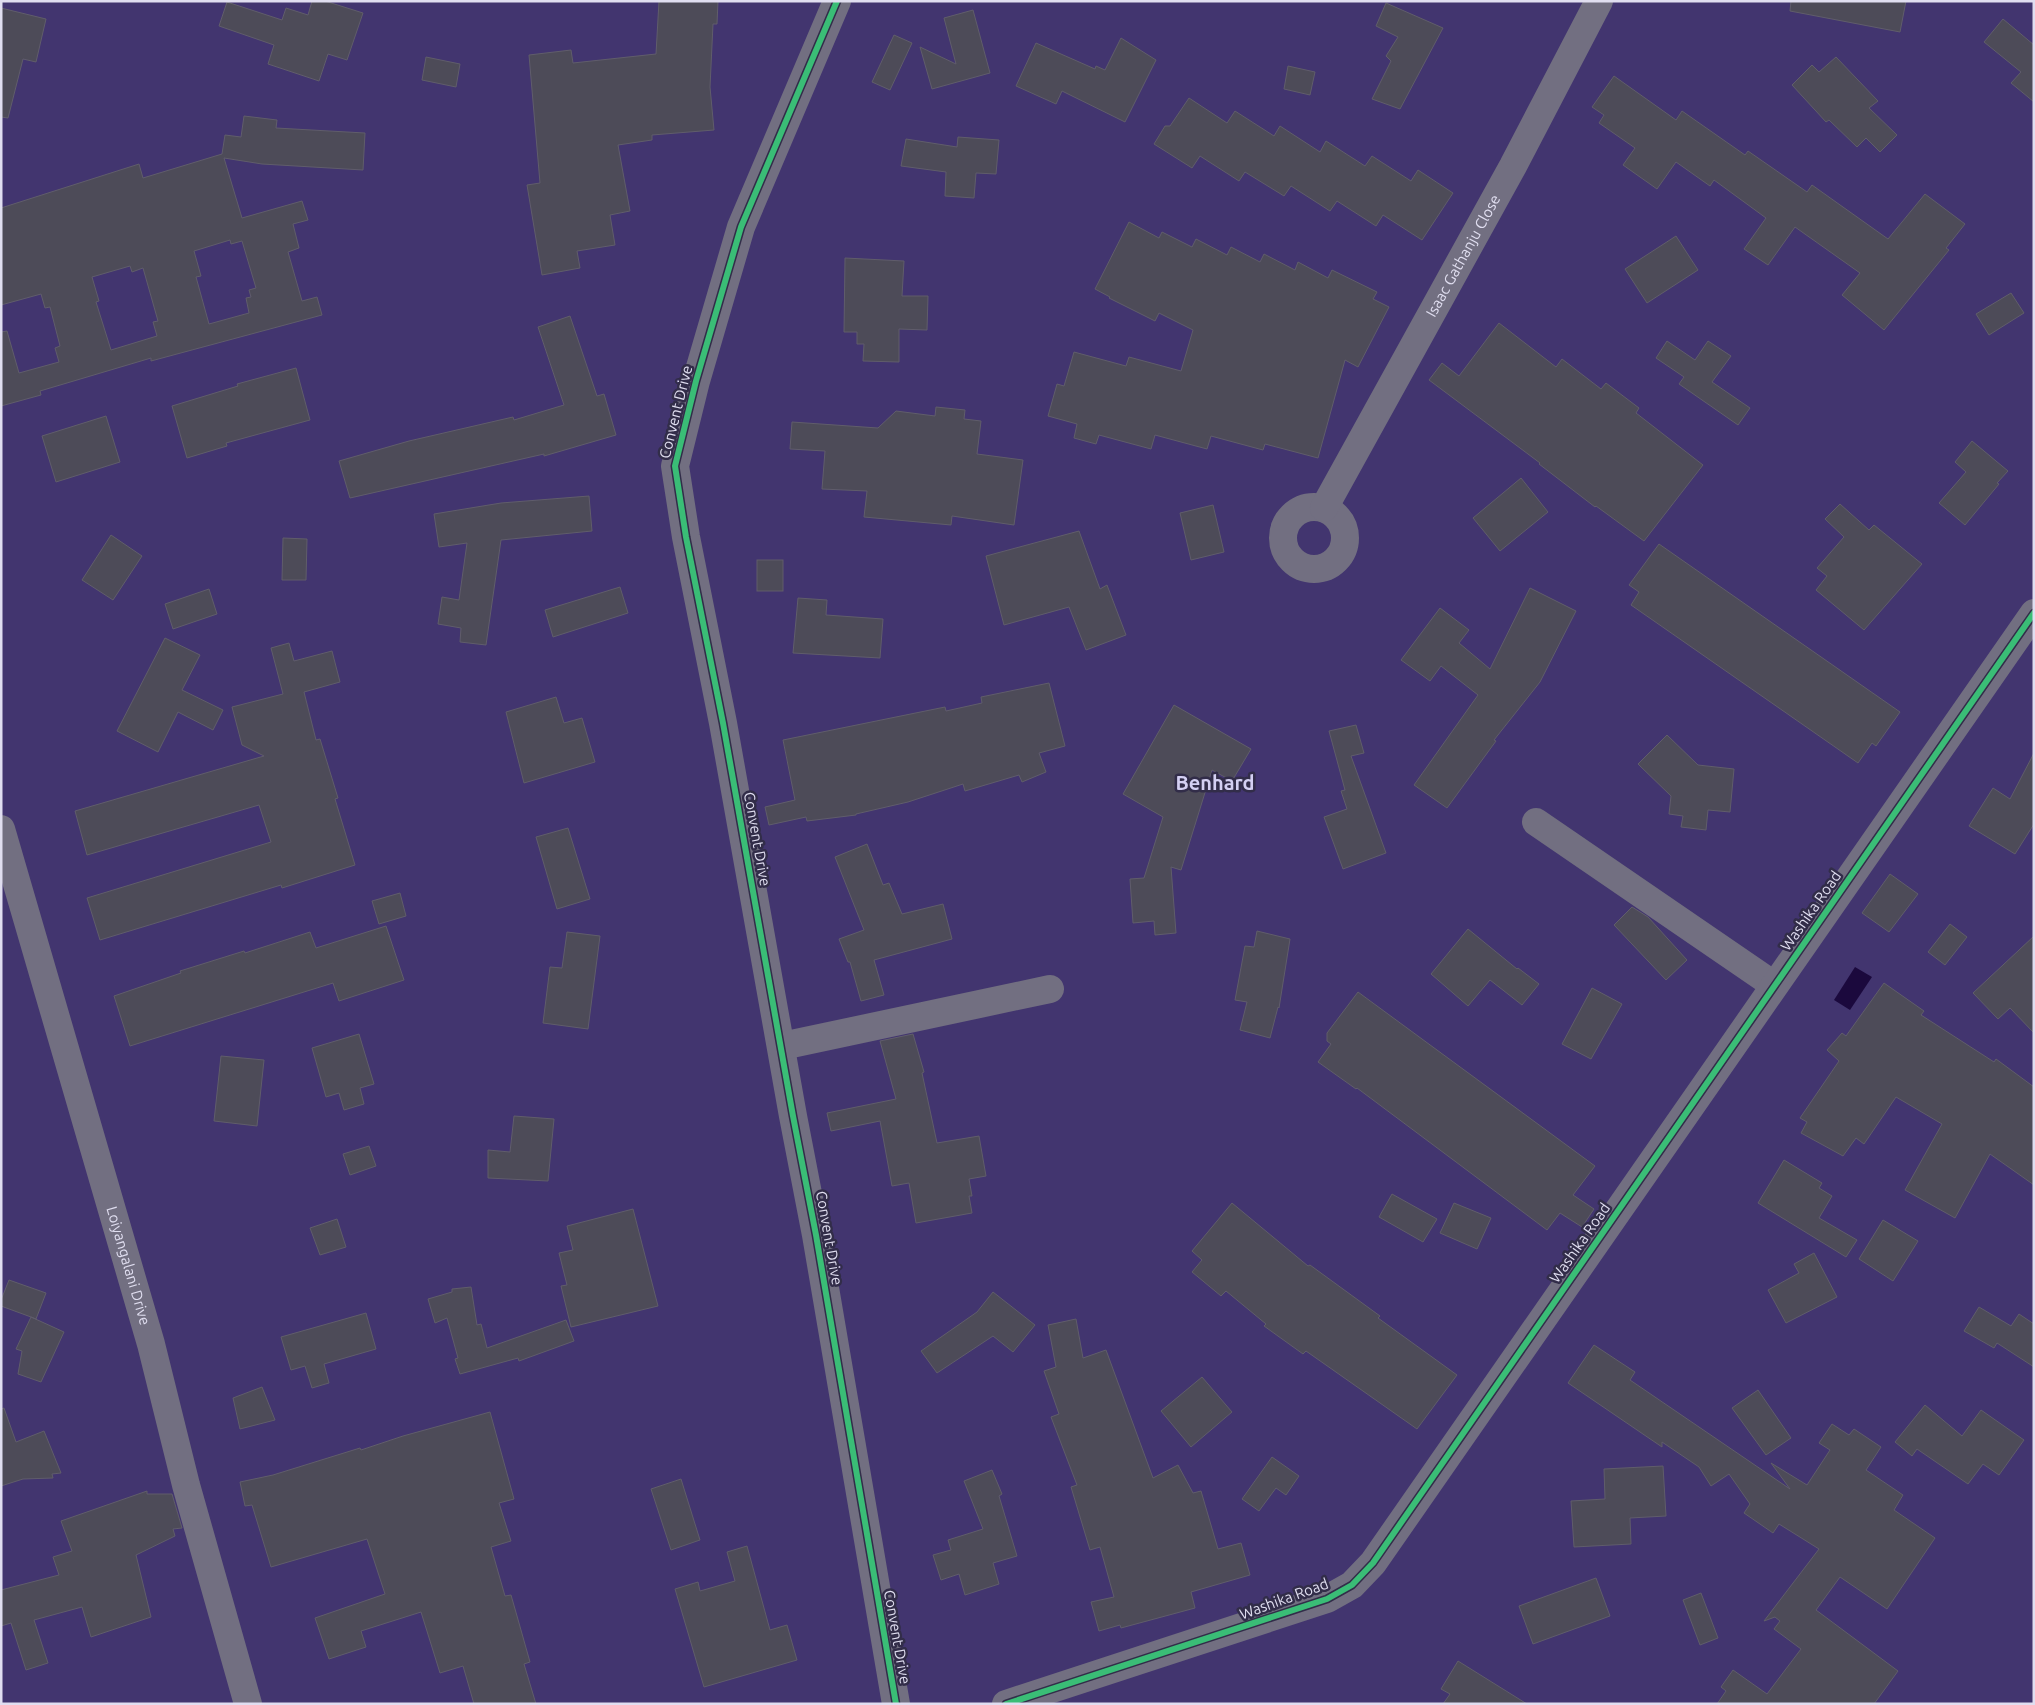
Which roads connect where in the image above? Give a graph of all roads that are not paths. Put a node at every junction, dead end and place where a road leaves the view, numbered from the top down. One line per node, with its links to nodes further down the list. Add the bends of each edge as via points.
1 (837, 1): 9 (street, Convent Drive, via 742,227 696,380 675,466)
2 (1599, 1): 3 (street, Isaac Gathanju Close, via 1513,166)
3 (1324, 508)
4 (2034, 612): 7 (street, Washika Road)
5 (1536, 822): 7 (street)
6 (1, 830): 10 (street, Loiyangalani Drive, via 151,1344 186,1485)
7 (1774, 985): 12 (street, Washika Road, via 1374,1563 1352,1585 1318,1602)
8 (1050, 989): 9 (street)
9 (782, 1046): 11 (street, Convent Drive)
10 (248, 1704)
11 (896, 1704)
12 (1006, 1704)

